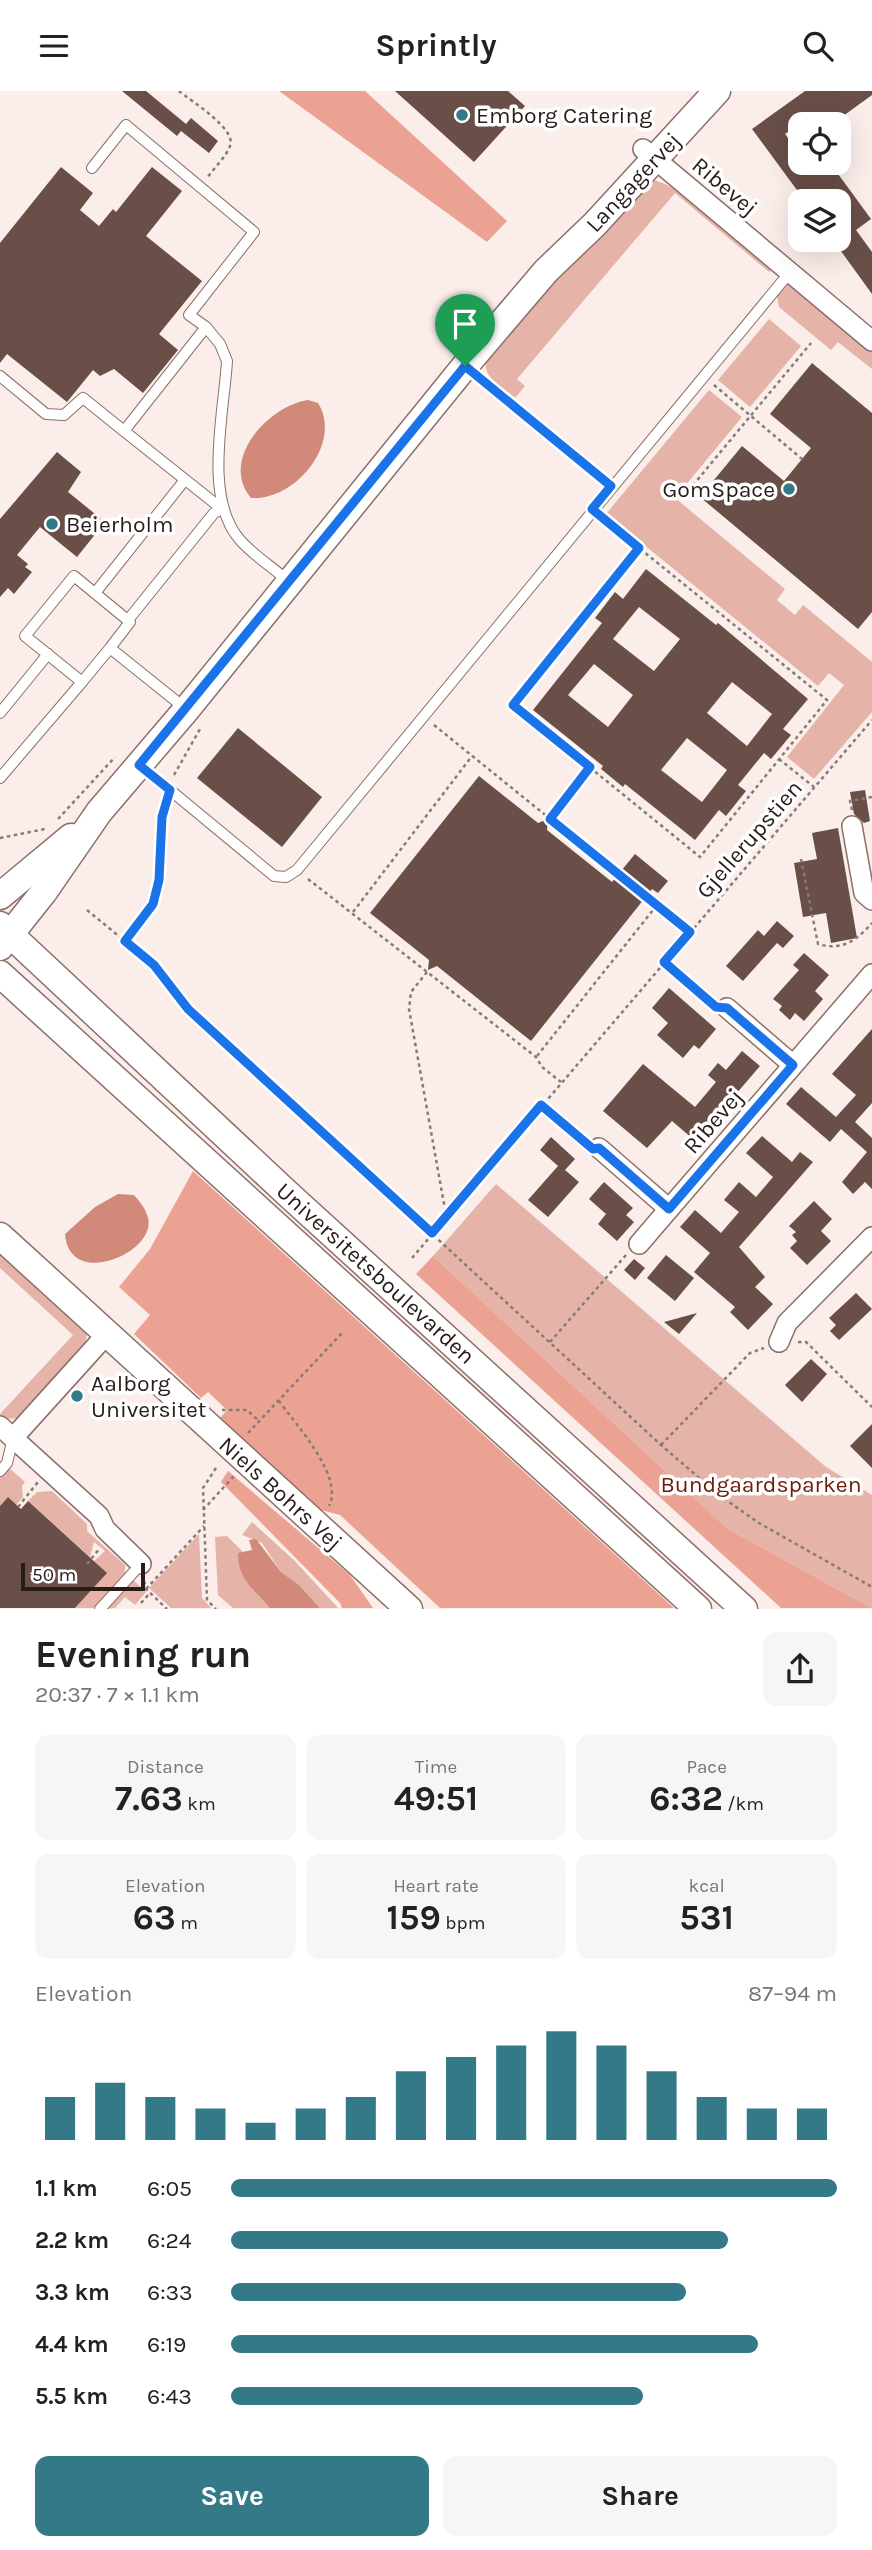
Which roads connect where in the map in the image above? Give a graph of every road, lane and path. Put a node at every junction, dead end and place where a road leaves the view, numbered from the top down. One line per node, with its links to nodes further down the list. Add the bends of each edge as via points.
1 (179, 91): 6 (path, via 228,129 232,139)
2 (696, 91): 4 (main road, Langagervej)
3 (717, 91): 4 (main road, Langagervej)
4 (649, 154): 7 (street, Ribevej); 11 (main road, Langagervej, via 585,216 547,271)
5 (92, 168): 6 (lane, via 126,125)
6 (200, 187): 8 (lane, via 254,232 189,314)
7 (790, 272): 9 (street, Ribevej); 13 (lane)
8 (206, 327): 15 (lane); 20 (lane, via 228,362 218,487)
9 (872, 341)
10 (811, 343): 14 (path)
11 (465, 366): 18 (lane); 23 (main road, Langagervej)
12 (0, 376): 15 (lane, via 46,414 64,415 83,398)
13 (703, 376): 14 (path); 18 (lane)
14 (751, 416): 16 (path); 19 (path)
15 (124, 431): 17 (lane)
16 (802, 459)
17 (184, 481): 20 (lane); 24 (lane)
18 (611, 486): 21 (lane)
19 (684, 496)
20 (222, 509): 23 (lane, via 241,541); 25 (lane, via 214,513)
21 (592, 509): 22 (path); 31 (lane)
22 (639, 548): 35 (path, via 827,700); 36 (path, via 513,705)
23 (290, 583): 30 (main road, Langagervej)
24 (95, 593): 25 (lane); 27 (lane, via 74,576 25,636)
25 (128, 620): 26 (lane)
26 (110, 648): 28 (lane); 30 (lane)
27 (48, 654): 28 (lane); 29 (lane)
28 (82, 682): 37 (lane)
29 (0, 713)
30 (195, 715): 34 (main road, Langagervej); 39 (path)
31 (423, 716): 33 (path); 48 (lane)
32 (872, 720): 38 (path, Gjellerupstien)
33 (472, 756): 42 (path); 53 (path)
34 (131, 757): 39 (lane); 41 (main road, Langagervej); 43 (path)
35 (779, 759): 36 (path, via 700,856); 38 (path)
36 (590, 767): 42 (path)
37 (0, 778)
38 (814, 787): 55 (path, Gjellerupstien)
39 (170, 790): 48 (lane, via 274,876 286,877); 57 (path, via 162,817 153,904)
40 (872, 797): 44 (path, via 850,801)
41 (99, 812): 49 (main road, Langagervej); 56 (main road, Langagervej)
42 (550, 819): 51 (path)
43 (57, 821)
44 (852, 827): 50 (street, via 864,893)
45 (48, 828): 46 (path)
46 (0, 838)
47 (801, 859): 54 (path, via 818,944 833,949 857,940)
48 (297, 870): 53 (path)
49 (0, 896)
50 (872, 900)
51 (657, 905): 55 (path); 63 (path)
52 (87, 910): 57 (path)
53 (352, 913): 59 (path)
54 (872, 923)
55 (690, 932): 58 (path, Gjellerupstien)
56 (4, 935): 106 (main road, Universitetsboulevarden)
57 (125, 941): 70 (path, via 154,965 188,1009)
58 (664, 962): 62 (path, via 716,1007); 65 (path, Gjellerupstien)
59 (427, 972): 63 (path); 69 (path, via 411,992 409,1009)
60 (0, 974): 105 (main road, Universitetsboulevarden)
61 (872, 974): 64 (street, Ribevej)
62 (727, 1008): 64 (street)
63 (536, 1057): 65 (path)
64 (793, 1065): 68 (street, Ribevej)
65 (561, 1082): 66 (path, Gjellerupstien)
66 (541, 1105): 67 (path, via 593,1149); 69 (path, Gjellerupstien)
67 (599, 1148): 68 (street)
68 (669, 1209): 73 (street, Ribevej)
69 (446, 1216): 70 (path, Gjellerupstien)
70 (432, 1233): 74 (path, Gjellerupstien); 77 (path)
71 (0, 1236): 76 (main road, Niels Bohrs Vej)
72 (872, 1237): 78 (street, via 787,1323)
73 (639, 1244): 77 (path)
74 (412, 1258)
75 (343, 1332): 79 (path)
76 (107, 1333): 83 (street); 92 (main road, Niels Bohrs Vej)
77 (550, 1342): 85 (path)
78 (779, 1342): 80 (path, via 806,1342); 85 (path, via 750,1353)
79 (279, 1401): 82 (path); 92 (path, via 328,1470 331,1503)
80 (872, 1407)
81 (219, 1410): 82 (path, via 247,1410)
82 (259, 1421): 84 (path)
83 (6, 1432): 87 (lane, via 7,1463); 96 (street, via 99,1516 105,1529)
84 (246, 1436)
85 (661, 1445): 97 (path, via 759,1523)
86 (216, 1468): 91 (path, via 204,1483)
87 (0, 1471)
88 (239, 1471): 91 (path)
89 (33, 1488): 90 (path)
90 (18, 1507)
91 (203, 1510): 93 (path)
92 (316, 1525): 104 (main road, Niels Bohrs Vej)
93 (204, 1526): 98 (path); 103 (path, via 207,1600)
94 (102, 1546): 95 (path)
95 (87, 1564)
96 (141, 1564): 98 (path); 101 (lane)
97 (872, 1587)
98 (146, 1589): 99 (path)
99 (150, 1593): 100 (path); 102 (path)
100 (141, 1603)
101 (100, 1608)
102 (167, 1608)
103 (216, 1608)
104 (408, 1608)
105 (698, 1608)
106 (744, 1608)

